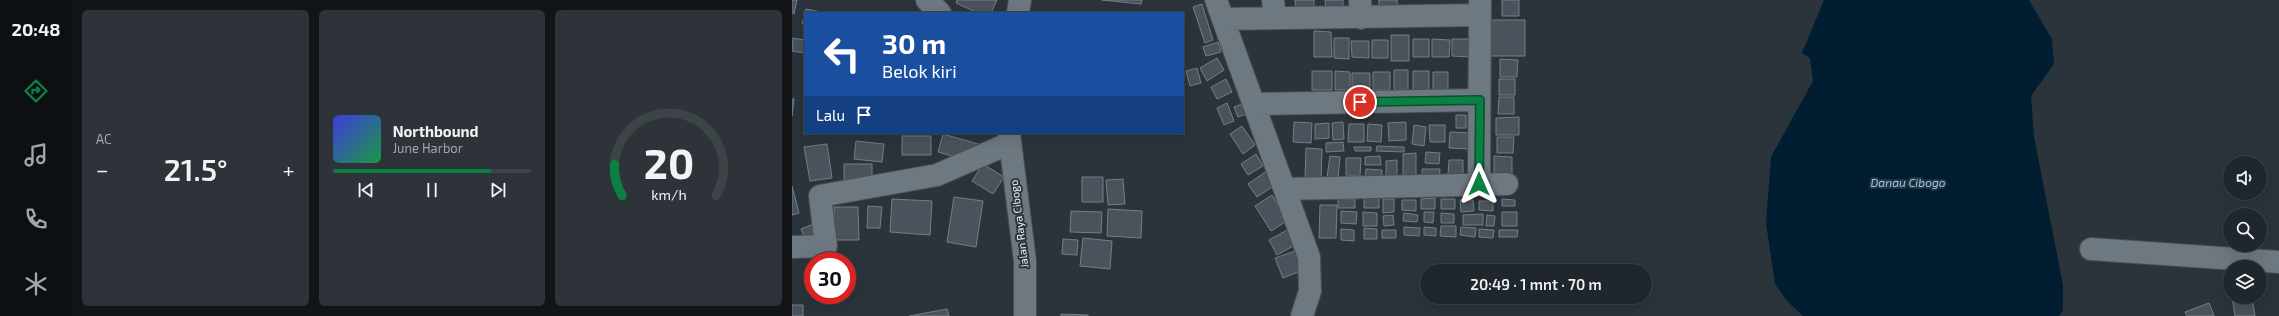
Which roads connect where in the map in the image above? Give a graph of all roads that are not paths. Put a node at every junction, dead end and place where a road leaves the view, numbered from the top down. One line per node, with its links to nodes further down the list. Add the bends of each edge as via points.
1 (927, 0): 7 (street)
2 (1020, 0): 8 (street)
3 (1480, 8): 5 (street); 9 (street)
4 (1274, 9): 5 (street); 6 (street)
5 (1360, 9)
6 (1220, 10): 10 (street)
7 (939, 12)
8 (1018, 12)
9 (1480, 100): 10 (street); 12 (street)
10 (1255, 104): 14 (street)
11 (1009, 138): 15 (street, via 937,176 820,196 826,246); 18 (street, Jalan Raya Cibogo, via 1025,261)
12 (1479, 184): 13 (street); 14 (street)
13 (1507, 184)
14 (1286, 189): 19 (street, via 1309,257 1310,291)
15 (792, 247)
16 (2091, 249): 17 (street)
17 (2279, 262)
18 (1025, 316)
19 (1302, 316)

